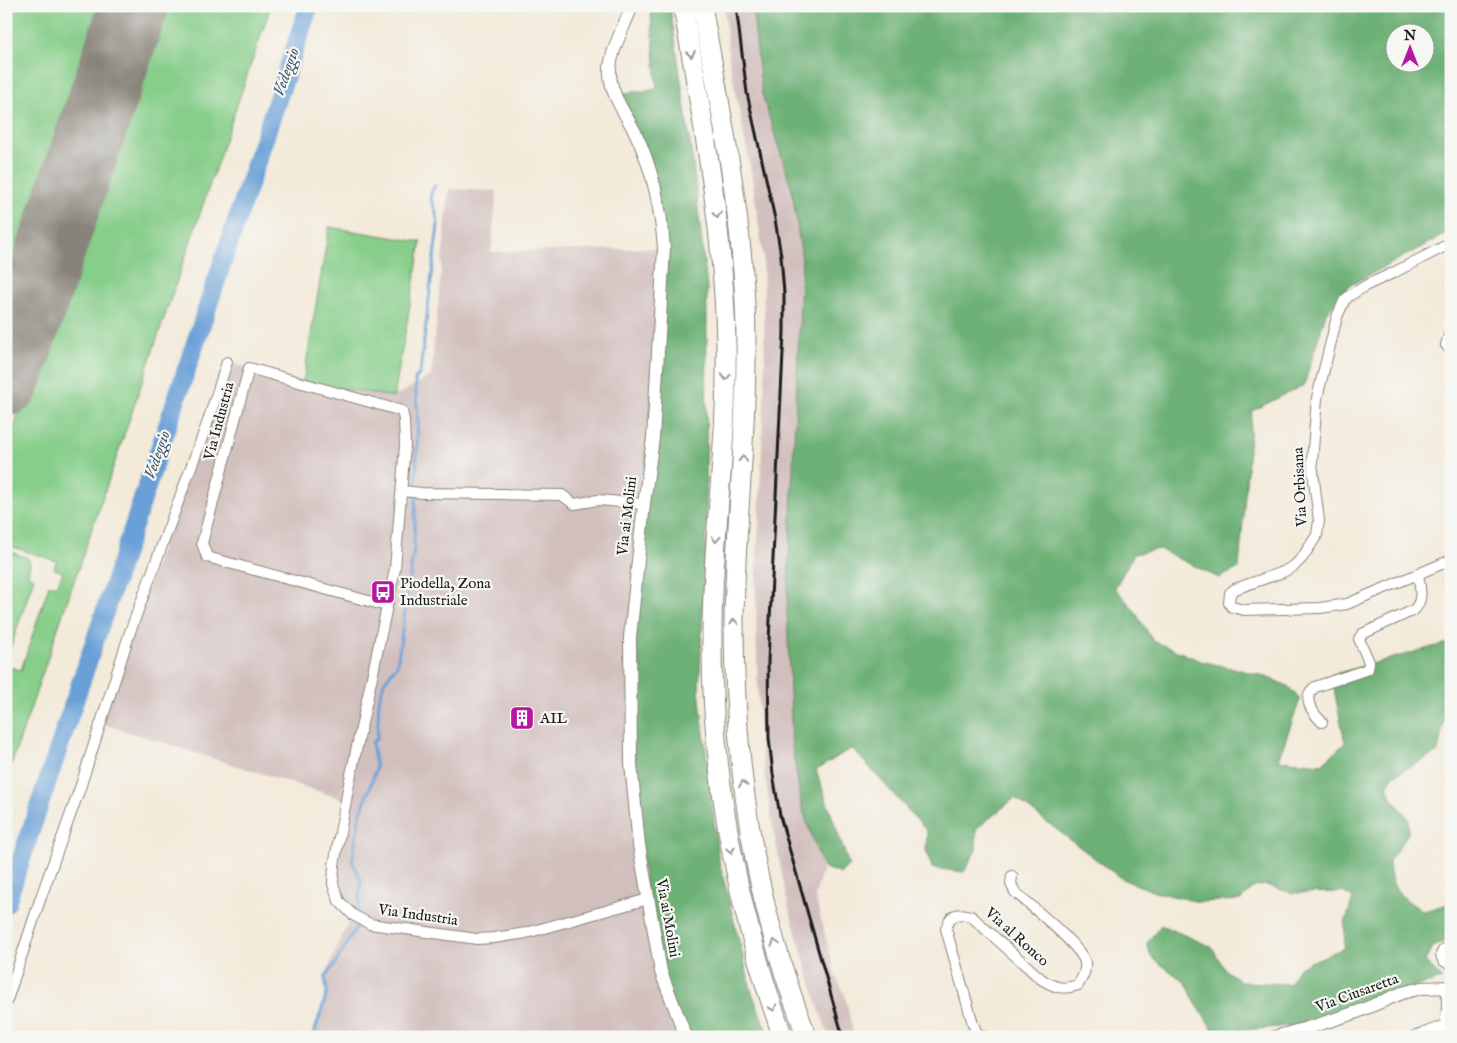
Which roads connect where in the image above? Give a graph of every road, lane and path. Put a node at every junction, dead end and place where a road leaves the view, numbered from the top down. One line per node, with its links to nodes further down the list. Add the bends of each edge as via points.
1 (632, 6): 9 (street, Via ai Molini, via 610,63 610,74 613,94 636,134 655,186 664,248 653,438)
2 (683, 6): 22 (highway, one-way to 22, via 715,194 724,282 725,396 713,588 714,714 733,860 754,946)
3 (702, 6): 23 (highway, one-way to 3, via 771,928 751,840 739,752 734,618 746,401 744,287 729,157)
4 (1451, 243): 11 (street, Via Orbisana, via 1367,285 1344,301 1317,398 1312,462 1319,521 1317,535 1294,566 1234,589 1228,598 1232,607 1244,610 1320,608 1347,604)
5 (1451, 329): 6 (street, via 1446,345)
6 (1451, 350)
7 (227, 362): 19 (street, via 130,632)
8 (402, 491): 9 (street, via 562,495 574,504 598,500); 12 (street, Via Industria, via 395,569); 12 (street, Via Industria, via 405,445 402,411 249,368 202,543 207,557)
9 (644, 504): 15 (street, Via ai Molini, via 630,636 631,764)
10 (1451, 560): 11 (street, Via Orbisana)
11 (1418, 574): 13 (street, via 1419,605 1362,634 1360,639 1369,662 1368,669 1314,686 1310,691 1307,699)
12 (387, 606): 15 (street, Via Industria, via 334,865 333,884 339,901 353,915 370,924 477,939 526,932)
13 (1322, 722)
14 (1012, 876): 24 (street, Via al Ronco, via 1015,892 1077,949 1085,962 1085,974 1078,985 1066,989 1051,985 971,916 954,915 948,920 946,929 973,1024 977,1033)
15 (648, 899): 21 (street, Via ai Molini, via 661,972)
16 (1451, 946): 17 (street, via 1442,955)
17 (1451, 963)
18 (1448, 987): 20 (street); 25 (street, Via Ciusaretta, via 1421,988 1402,993 1348,1015)
19 (6, 1003)
20 (1445, 1025): 26 (street); 27 (street)
21 (686, 1037)
22 (783, 1037)
23 (807, 1037)
24 (984, 1037)
25 (1275, 1037)
26 (1413, 1037)
27 (1440, 1037)

